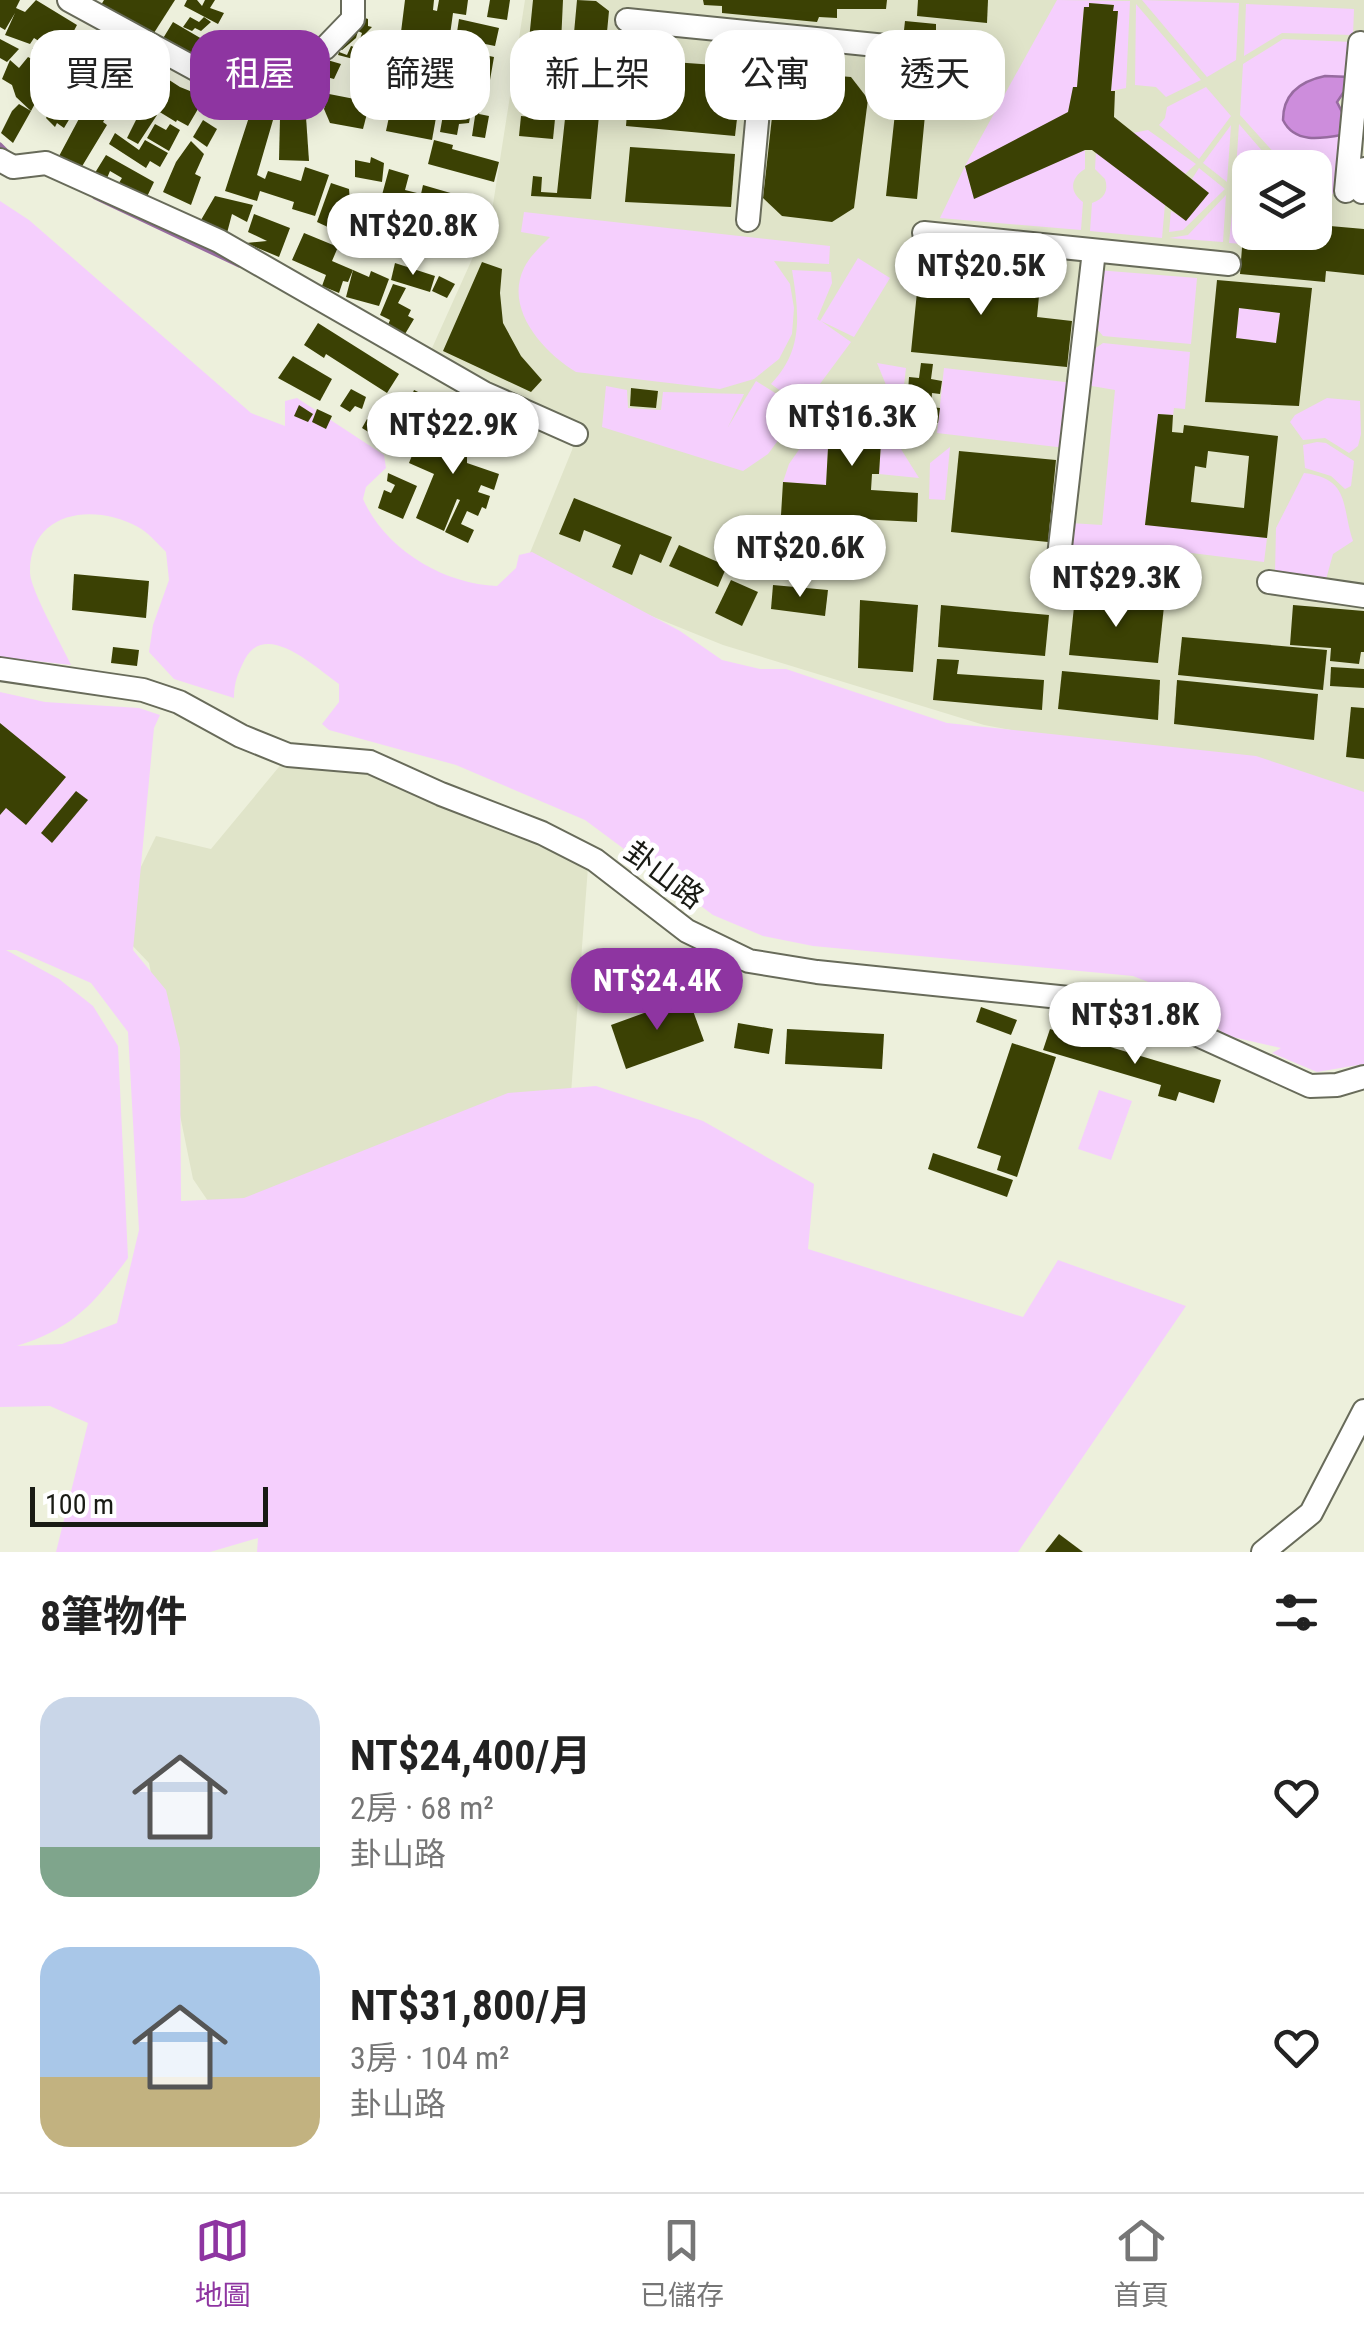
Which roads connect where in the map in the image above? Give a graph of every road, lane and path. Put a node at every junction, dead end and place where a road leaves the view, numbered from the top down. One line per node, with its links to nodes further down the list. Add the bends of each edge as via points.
1 (69, 0): 2 (street, via 236,90 325,48 352,20)
2 (353, 0)
3 (627, 20): 4 (street)
4 (726, 30)
5 (1360, 43): 8 (street)
6 (757, 120): 9 (street)
7 (6, 163): 13 (street, via 60,169 221,235 484,393)
8 (1358, 184)
9 (748, 220)
10 (924, 233): 11 (street)
11 (1094, 251): 12 (street); 14 (street)
12 (1229, 264)
13 (576, 434)
14 (1059, 556)
15 (1269, 582): 16 (street)
16 (1364, 596)
17 (0, 669): 18 (street, 卦山路, via 142,690 288,755 370,762 596,860 687,931 749,961 1147,1012 1310,1086)
18 (1364, 1077)
19 (1364, 1411): 20 (street, via 1311,1513)
20 (1263, 1552)

